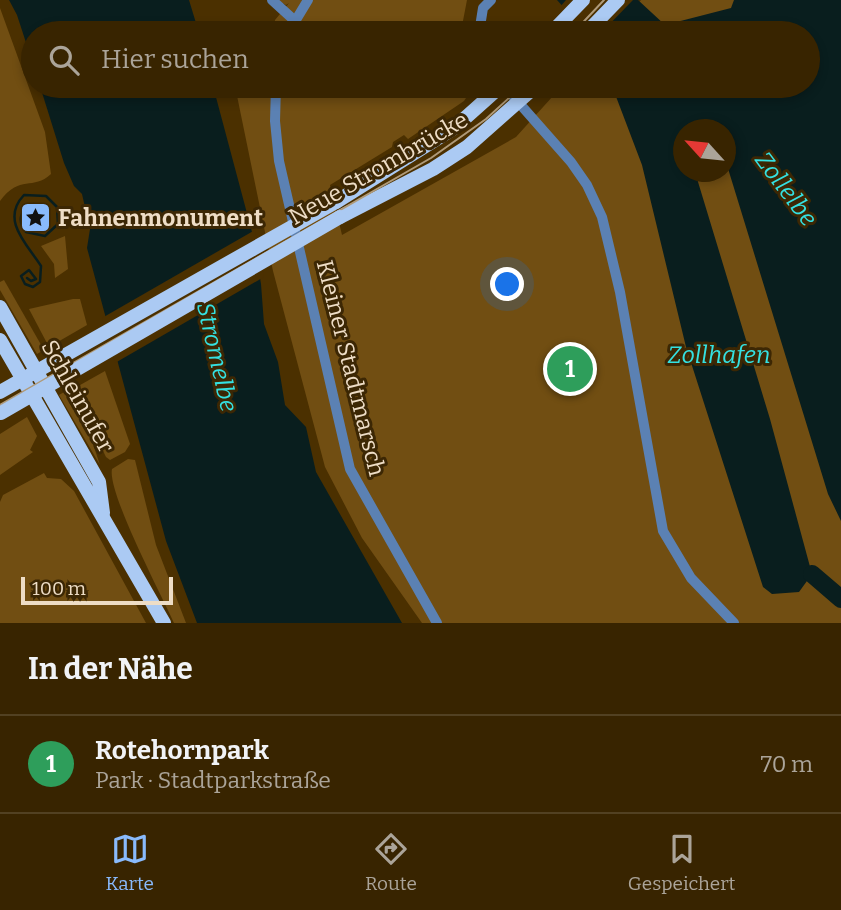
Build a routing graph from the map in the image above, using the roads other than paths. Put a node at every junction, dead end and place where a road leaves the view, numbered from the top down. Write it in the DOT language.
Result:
graph roads {
  1 [pos="272,0"];
  2 [pos="308,0"];
  3 [pos="473,0"];
  4 [pos="583,0"];
  5 [pos="618,0"];
  6 [pos="487,4"];
  7 [pos="294,20"];
  8 [pos="482,21"];
  9 [pos="563,21"];
  10 [pos="598,21"];
  11 [pos="276,98"];
  12 [pos="488,98"];
  13 [pos="514,98"];
  14 [pos="524,98"];
  15 [pos="519,103"];
  16 [pos="0,307"];
  17 [pos="0,340"];
  18 [pos="0,392"];
  19 [pos="1,413"];
  20 [pos="103,513"];
  21 [pos="164,623"];
  22 [pos="437,623"];
  23 [pos="734,623"];
  1 -- 7 [label="street"];
  2 -- 7 [label="street"];
  3 -- 6 [label="street"];
  4 -- 9 [label="main road"];
  5 -- 10 [label="main road"];
  6 -- 8 [label="street"];
  11 -- 22 [label="street, Kleiner Stadtmarsch"];
  12 -- 18 [label="main road, Neue Strombrücke, bridge"];
  13 -- 15 [label="street"];
  14 -- 15 [label="main road, Neue Strombrücke"];
  15 -- 19 [label="main road, Neue Strombrücke, bridge"];
  15 -- 23 [label="street"];
  16 -- 20 [label="main road, Schleinufer"];
  17 -- 20 [label="main road, Schleinufer"];
  20 -- 21 [label="main road, Schleinufer"];
}
